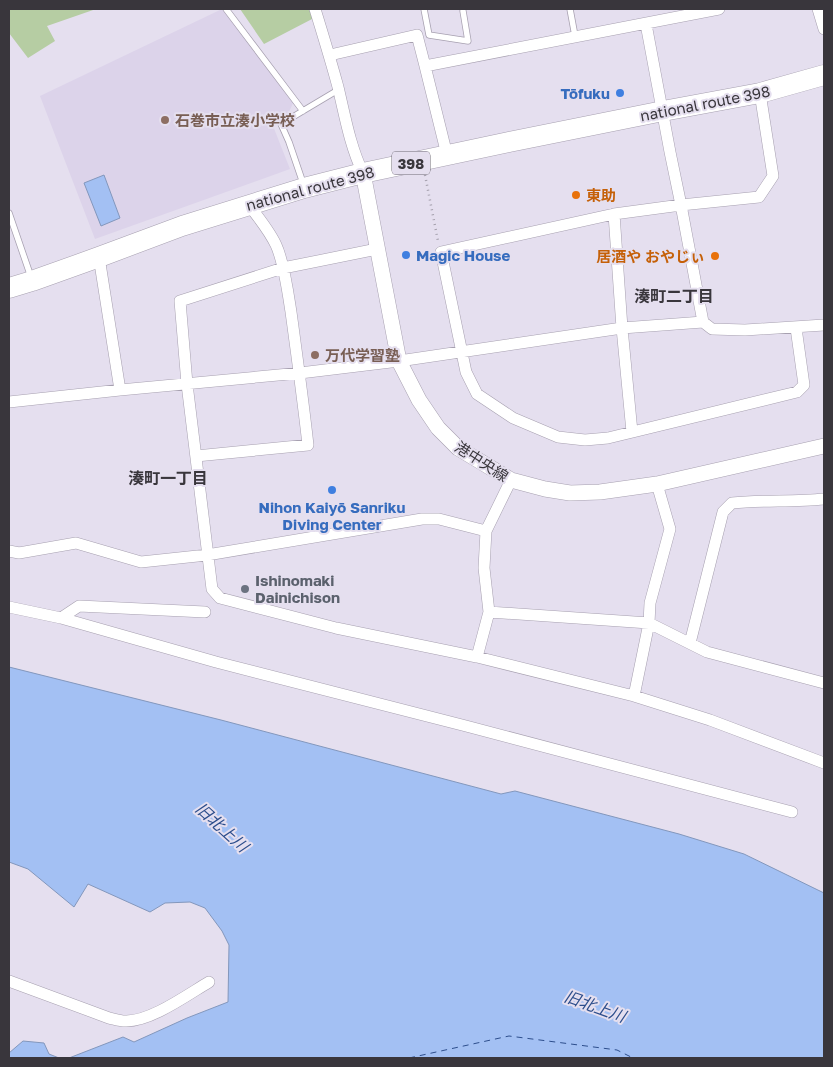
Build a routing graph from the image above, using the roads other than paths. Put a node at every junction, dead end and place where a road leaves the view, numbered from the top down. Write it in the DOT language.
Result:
graph roads {
  1 [pos="226,9"];
  2 [pos="315,9"];
  3 [pos="424,9"];
  4 [pos="570,9"];
  5 [pos="719,9"];
  6 [pos="818,9"];
  7 [pos="463,11"];
  8 [pos="646,24"];
  9 [pos="824,27"];
  10 [pos="575,36"];
  11 [pos="330,55"];
  12 [pos="425,66"];
  13 [pos="824,76"];
  14 [pos="338,90"];
  15 [pos="760,93"];
  16 [pos="303,111"];
  17 [pos="663,111"];
  18 [pos="447,155"];
  19 [pos="362,173"];
  20 [pos="304,188"];
  21 [pos="248,204"];
  22 [pos="681,205"];
  23 [pos="9,213"];
  24 [pos="614,214"];
  25 [pos="377,249"];
  26 [pos="99,257"];
  27 [pos="282,268"];
  28 [pos="32,281"];
  29 [pos="9,288"];
  30 [pos="703,322"];
  31 [pos="824,325"];
  32 [pos="622,328"];
  33 [pos="796,328"];
  34 [pos="461,352"];
  35 [pos="399,361"];
  36 [pos="300,373"];
  37 [pos="187,384"];
  38 [pos="120,390"];
  39 [pos="9,402"];
  40 [pos="632,432"];
  41 [pos="824,446"];
  42 [pos="196,456"];
  43 [pos="511,480"];
  44 [pos="656,484"];
  45 [pos="824,499"];
  46 [pos="486,531"];
  47 [pos="9,551"];
  48 [pos="207,555"];
  49 [pos="9,607"];
  50 [pos="206,612"];
  51 [pos="488,612"];
  52 [pos="61,618"];
  53 [pos="649,623"];
  54 [pos="690,643"];
  55 [pos="477,657"];
  56 [pos="824,684"];
  57 [pos="634,696"];
  58 [pos="824,763"];
  59 [pos="792,812"];
  60 [pos="9,981"];
  61 [pos="209,982"];
  1 -- 16 [label="lane"];
  2 -- 11 [label="street"];
  3 -- 7 [label="lane"];
  4 -- 10 [label="lane"];
  5 -- 8 [label="street"];
  6 -- 9 [label="street"];
  8 -- 10 [label="street"];
  8 -- 17 [label="street"];
  10 -- 12 [label="street"];
  11 -- 12 [label="street"];
  11 -- 14 [label="street"];
  12 -- 18 [label="street"];
  13 -- 15 [label="highway, national route 398 / 398"];
  14 -- 16 [label="lane"];
  14 -- 19 [label="street"];
  15 -- 17 [label="highway, national route 398 / 398"];
  15 -- 22 [label="street"];
  16 -- 20 [label="lane"];
  17 -- 18 [label="highway, national route 398 / 398"];
  17 -- 22 [label="street"];
  18 -- 19 [label="highway, national route 398 / 398"];
  19 -- 20 [label="highway, national route 398 / 398"];
  19 -- 25 [label="street, 港中央線"];
  20 -- 21 [label="highway, national route 398 / 398"];
  21 -- 26 [label="highway, national route 398 / 398"];
  21 -- 27 [label="street"];
  22 -- 24 [label="street"];
  22 -- 30 [label="street"];
  23 -- 28 [label="lane"];
  24 -- 32 [label="street"];
  24 -- 34 [label="street"];
  25 -- 27 [label="street"];
  25 -- 35 [label="street, 港中央線"];
  26 -- 28 [label="highway, national route 398 / 398"];
  26 -- 38 [label="street"];
  27 -- 36 [label="street"];
  27 -- 37 [label="street"];
  28 -- 29 [label="highway, national route 398 / 398"];
  30 -- 32 [label="street"];
  30 -- 33 [label="street"];
  31 -- 33 [label="street"];
  32 -- 34 [label="street"];
  32 -- 40 [label="street"];
  33 -- 40 [label="street"];
  34 -- 35 [label="street"];
  34 -- 40 [label="street"];
  35 -- 36 [label="street"];
  35 -- 43 [label="street, 港中央線"];
  36 -- 37 [label="street"];
  36 -- 42 [label="street"];
  37 -- 38 [label="street"];
  37 -- 42 [label="street"];
  38 -- 39 [label="street"];
  41 -- 44 [label="street, 港中央線"];
  42 -- 48 [label="street"];
  43 -- 44 [label="street, 港中央線"];
  43 -- 46 [label="street"];
  44 -- 53 [label="street"];
  45 -- 54 [label="street"];
  46 -- 48 [label="street"];
  46 -- 51 [label="street"];
  47 -- 48 [label="street"];
  48 -- 55 [label="street"];
  49 -- 52 [label="street"];
  50 -- 52 [label="street"];
  51 -- 53 [label="street"];
  51 -- 55 [label="street"];
  52 -- 59 [label="street"];
  53 -- 54 [label="street"];
  53 -- 57 [label="street"];
  54 -- 56 [label="street"];
  55 -- 57 [label="street"];
  57 -- 58 [label="street"];
  60 -- 61 [label="street"];
}
